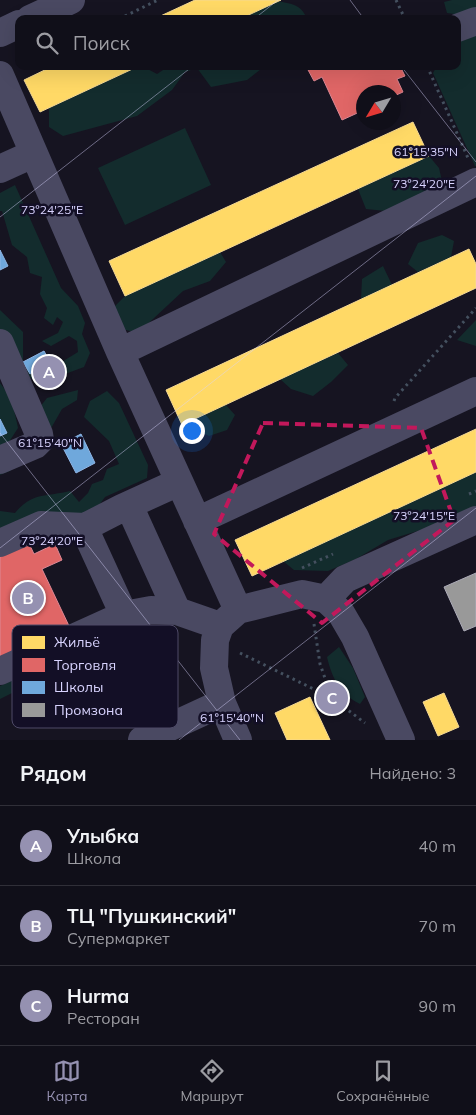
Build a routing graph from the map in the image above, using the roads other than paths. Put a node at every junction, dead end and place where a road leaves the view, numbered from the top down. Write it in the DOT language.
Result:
graph roads {
  1 [pos="71,0"];
  2 [pos="39,15"];
  3 [pos="476,21"];
  4 [pos="15,26"];
  5 [pos="461,27"];
  6 [pos="0,33"];
  7 [pos="0,75"];
  8 [pos="33,154"];
  9 [pos="0,169"];
  10 [pos="472,171"];
  11 [pos="0,343"];
  12 [pos="120,352"];
  13 [pos="476,391"];
  14 [pos="0,460"];
  15 [pos="179,482"];
  16 [pos="122,508"];
  17 [pos="476,520"];
  18 [pos="197,521"];
  19 [pos="85,528"];
  20 [pos="0,543"];
  21 [pos="326,599"];
  22 [pos="177,611"];
  23 [pos="124,615"];
  24 [pos="102,625"];
  25 [pos="224,626"];
  26 [pos="12,666"];
  27 [pos="0,671"];
  28 [pos="222,703"];
  29 [pos="178,724"];
  30 [pos="169,728"];
  31 [pos="145,739"];
  32 [pos="238,740"];
  33 [pos="401,740"];
  1 -- 2 [label="lane"];
  3 -- 5 [label="lane"];
  4 -- 6 [label="lane"];
  7 -- 8 [label="lane"];
  8 -- 9 [label="lane"];
  8 -- 12 [label="lane"];
  10 -- 12 [label="lane"];
  11 -- 14 [label="lane"];
  12 -- 15 [label="lane"];
  13 -- 18 [label="lane"];
  15 -- 16 [label="lane"];
  15 -- 18 [label="lane"];
  16 -- 19 [label="lane"];
  16 -- 22 [label="lane"];
  17 -- 21 [label="lane"];
  18 -- 25 [label="lane"];
  19 -- 20 [label="lane"];
  19 -- 23 [label="lane"];
  21 -- 25 [label="lane"];
  21 -- 33 [label="lane"];
  22 -- 23 [label="lane"];
  22 -- 25 [label="lane"];
  23 -- 24 [label="lane"];
  25 -- 28 [label="lane"];
  26 -- 27 [label="lane"];
  28 -- 29 [label="lane"];
  28 -- 32 [label="lane"];
  30 -- 31 [label="lane"];
}
